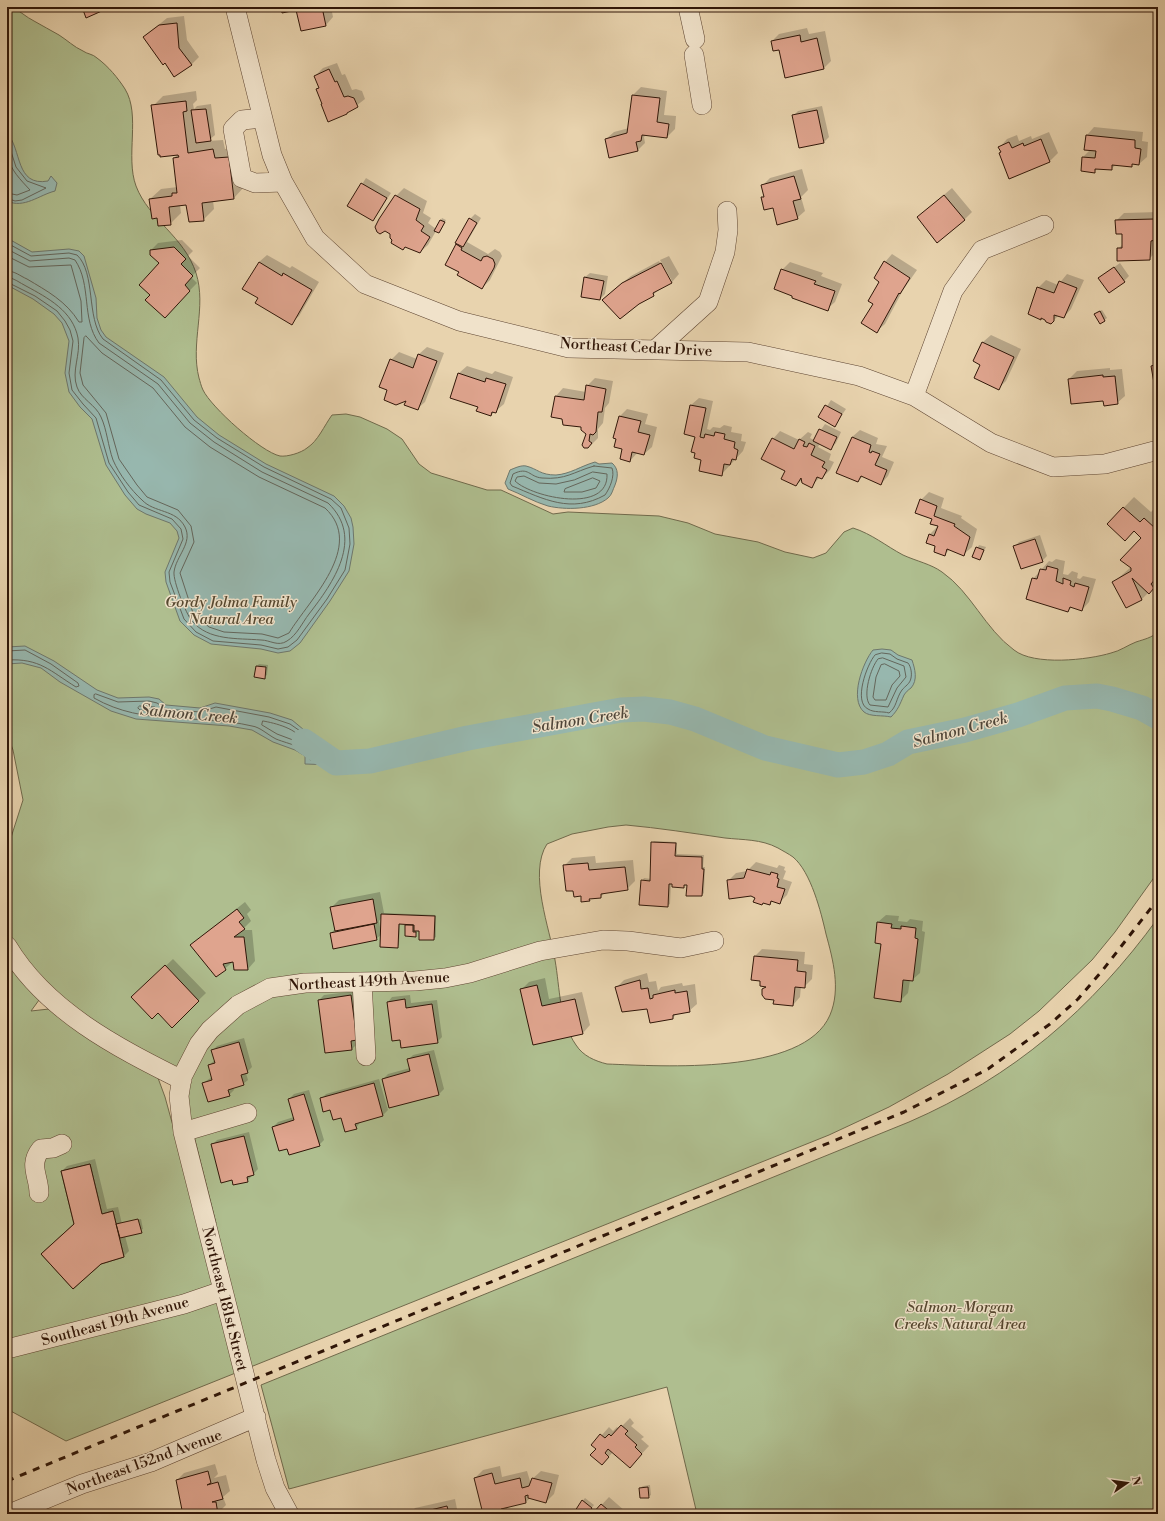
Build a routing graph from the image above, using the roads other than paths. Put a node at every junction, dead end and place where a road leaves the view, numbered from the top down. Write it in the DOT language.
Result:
graph roads {
  1 [pos="235,7"];
  2 [pos="688,7"];
  3 [pos="702,105"];
  4 [pos="262,118"];
  5 [pos="284,182"];
  6 [pos="727,211"];
  7 [pos="1044,225"];
  8 [pos="655,350"];
  9 [pos="914,396"];
  10 [pos="1158,450"];
  11 [pos="714,941"];
  12 [pos="7,946"];
  13 [pos="362,982"];
  14 [pos="366,1056"];
  15 [pos="182,1080"];
  16 [pos="248,1113"];
  17 [pos="183,1132"];
  18 [pos="62,1144"];
  19 [pos="39,1193"];
  20 [pos="222,1291"];
  21 [pos="7,1349"];
  22 [pos="256,1417"];
  23 [pos="9,1514"];
  24 [pos="290,1514"];
  1 -- 4 [label="street, Northeast Cedar Drive"];
  2 -- 3 [label="street"];
  4 -- 5 [label="street, Northeast Cedar Drive"];
  4 -- 5 [label="street"];
  5 -- 8 [label="street, Northeast Cedar Drive"];
  6 -- 8 [label="street"];
  7 -- 9 [label="street"];
  8 -- 9 [label="street, Northeast Cedar Drive"];
  9 -- 10 [label="street, Northeast Cedar Drive"];
  11 -- 13 [label="street, Northeast 149th Avenue"];
  12 -- 15 [label="street"];
  13 -- 14 [label="street"];
  13 -- 15 [label="street, Northeast 149th Avenue"];
  15 -- 17 [label="street, Northeast 181st Street"];
  16 -- 17 [label="street"];
  17 -- 20 [label="street, Northeast 181st Street"];
  18 -- 19 [label="street"];
  20 -- 21 [label="street, Southeast 19th Avenue"];
  20 -- 22 [label="street, Northeast 181st Street"];
  22 -- 23 [label="street, Northeast 152nd Avenue"];
  22 -- 24 [label="street, Northeast 181st Street"];
}
